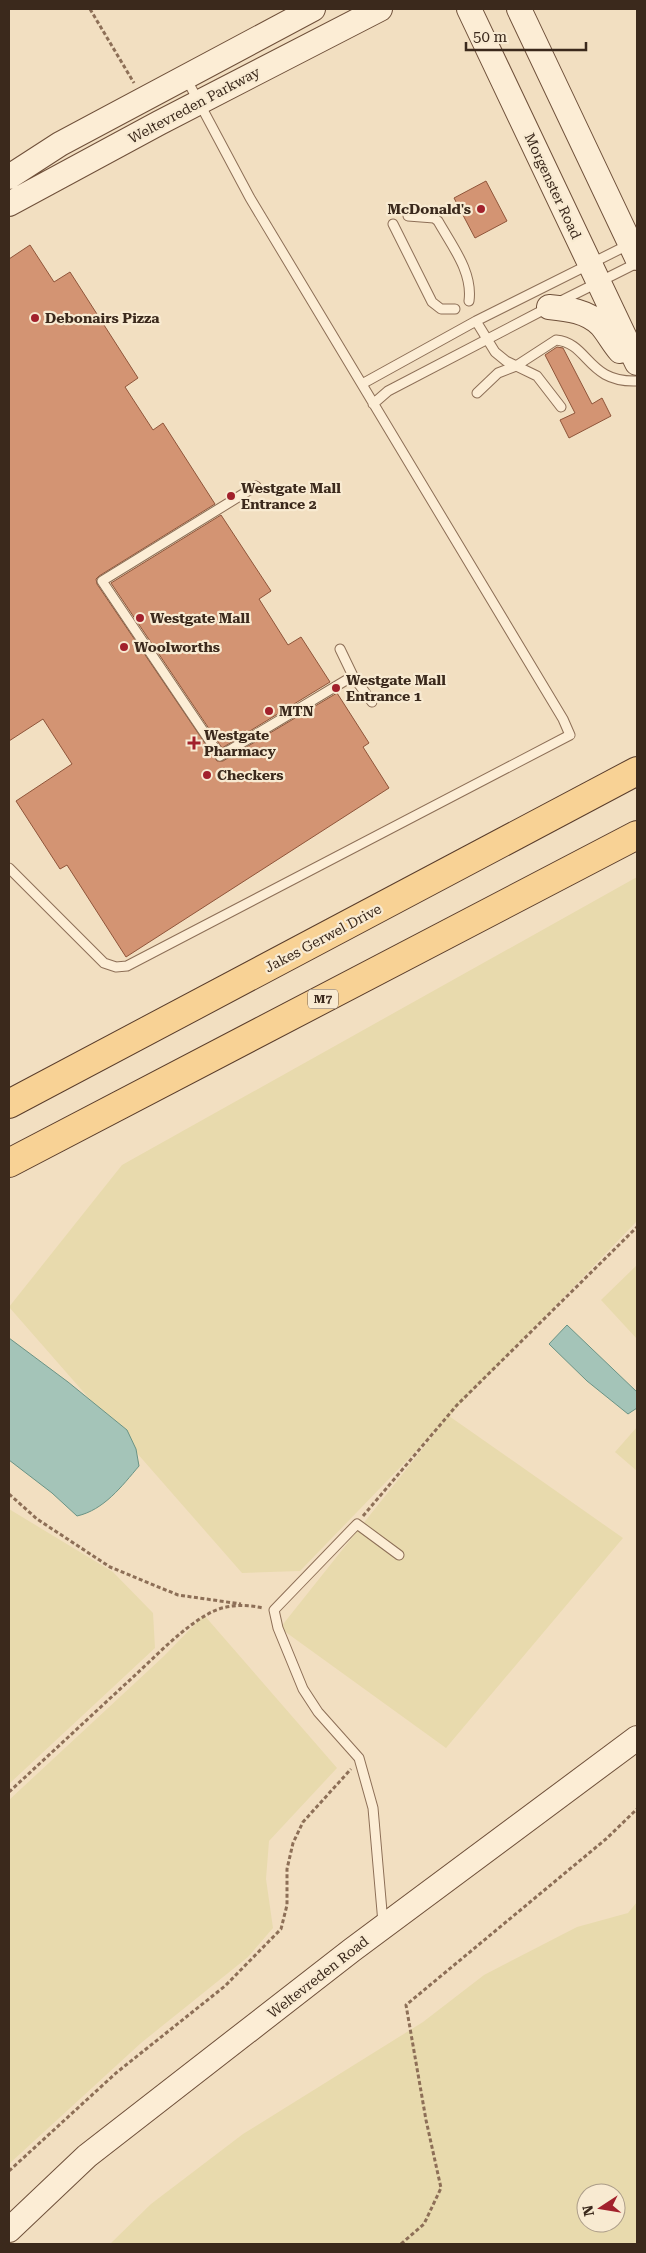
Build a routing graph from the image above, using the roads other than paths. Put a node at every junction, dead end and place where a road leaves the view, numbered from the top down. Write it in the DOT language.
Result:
graph roads {
  1 [pos="313,9"];
  2 [pos="380,9"];
  3 [pos="468,9"];
  4 [pos="519,9"];
  5 [pos="185,77"];
  6 [pos="198,103"];
  7 [pos="9,176"];
  8 [pos="9,204"];
  9 [pos="408,216"];
  10 [pos="393,224"];
  11 [pos="635,255"];
  12 [pos="594,273"];
  13 [pos="469,301"];
  14 [pos="549,307"];
  15 [pos="455,309"];
  16 [pos="476,321"];
  17 [pos="487,340"];
  18 [pos="637,363"];
  19 [pos="516,366"];
  20 [pos="637,368"];
  21 [pos="637,381"];
  22 [pos="362,384"];
  23 [pos="477,393"];
  24 [pos="373,404"];
  25 [pos="561,407"];
  26 [pos="256,486"];
  27 [pos="340,649"];
  28 [pos="353,676"];
  29 [pos="372,702"];
  30 [pos="637,771"];
  31 [pos="637,835"];
  32 [pos="9,868"];
  33 [pos="9,1104"];
  34 [pos="9,1163"];
  35 [pos="399,1555"];
  36 [pos="637,1738"];
  37 [pos="383,1927"];
  38 [pos="9,2230"];
  1 -- 5 [label="street, Weltevreden Parkway"];
  2 -- 6 [label="street, Weltevreden Parkway"];
  3 -- 12 [label="street, Morgenster Road"];
  4 -- 11 [label="street"];
  5 -- 6 [label="lane"];
  5 -- 7 [label="street, Weltevreden Parkway"];
  6 -- 8 [label="street, Weltevreden Parkway"];
  6 -- 22 [label="lane"];
  9 -- 13 [label="lane"];
  10 -- 15 [label="lane"];
  11 -- 12 [label="lane"];
  11 -- 12 [label="lane"];
  12 -- 14 [label="lane"];
  12 -- 16 [label="lane"];
  12 -- 18 [label="street, Morgenster Road"];
  14 -- 17 [label="lane"];
  14 -- 20 [label="street"];
  16 -- 17 [label="lane"];
  16 -- 22 [label="lane"];
  17 -- 19 [label="lane"];
  17 -- 24 [label="lane"];
  19 -- 21 [label="lane"];
  19 -- 23 [label="lane"];
  19 -- 25 [label="lane"];
  22 -- 24 [label="lane"];
  24 -- 32 [label="lane"];
  26 -- 28 [label="lane"];
  27 -- 28 [label="lane"];
  28 -- 29 [label="lane"];
  30 -- 33 [label="main road, Jakes Gerwel Drive"];
  31 -- 34 [label="main road, M7"];
  35 -- 37 [label="lane"];
  36 -- 37 [label="street, Weltevreden Road"];
  37 -- 38 [label="street, Weltevreden Road"];
}
